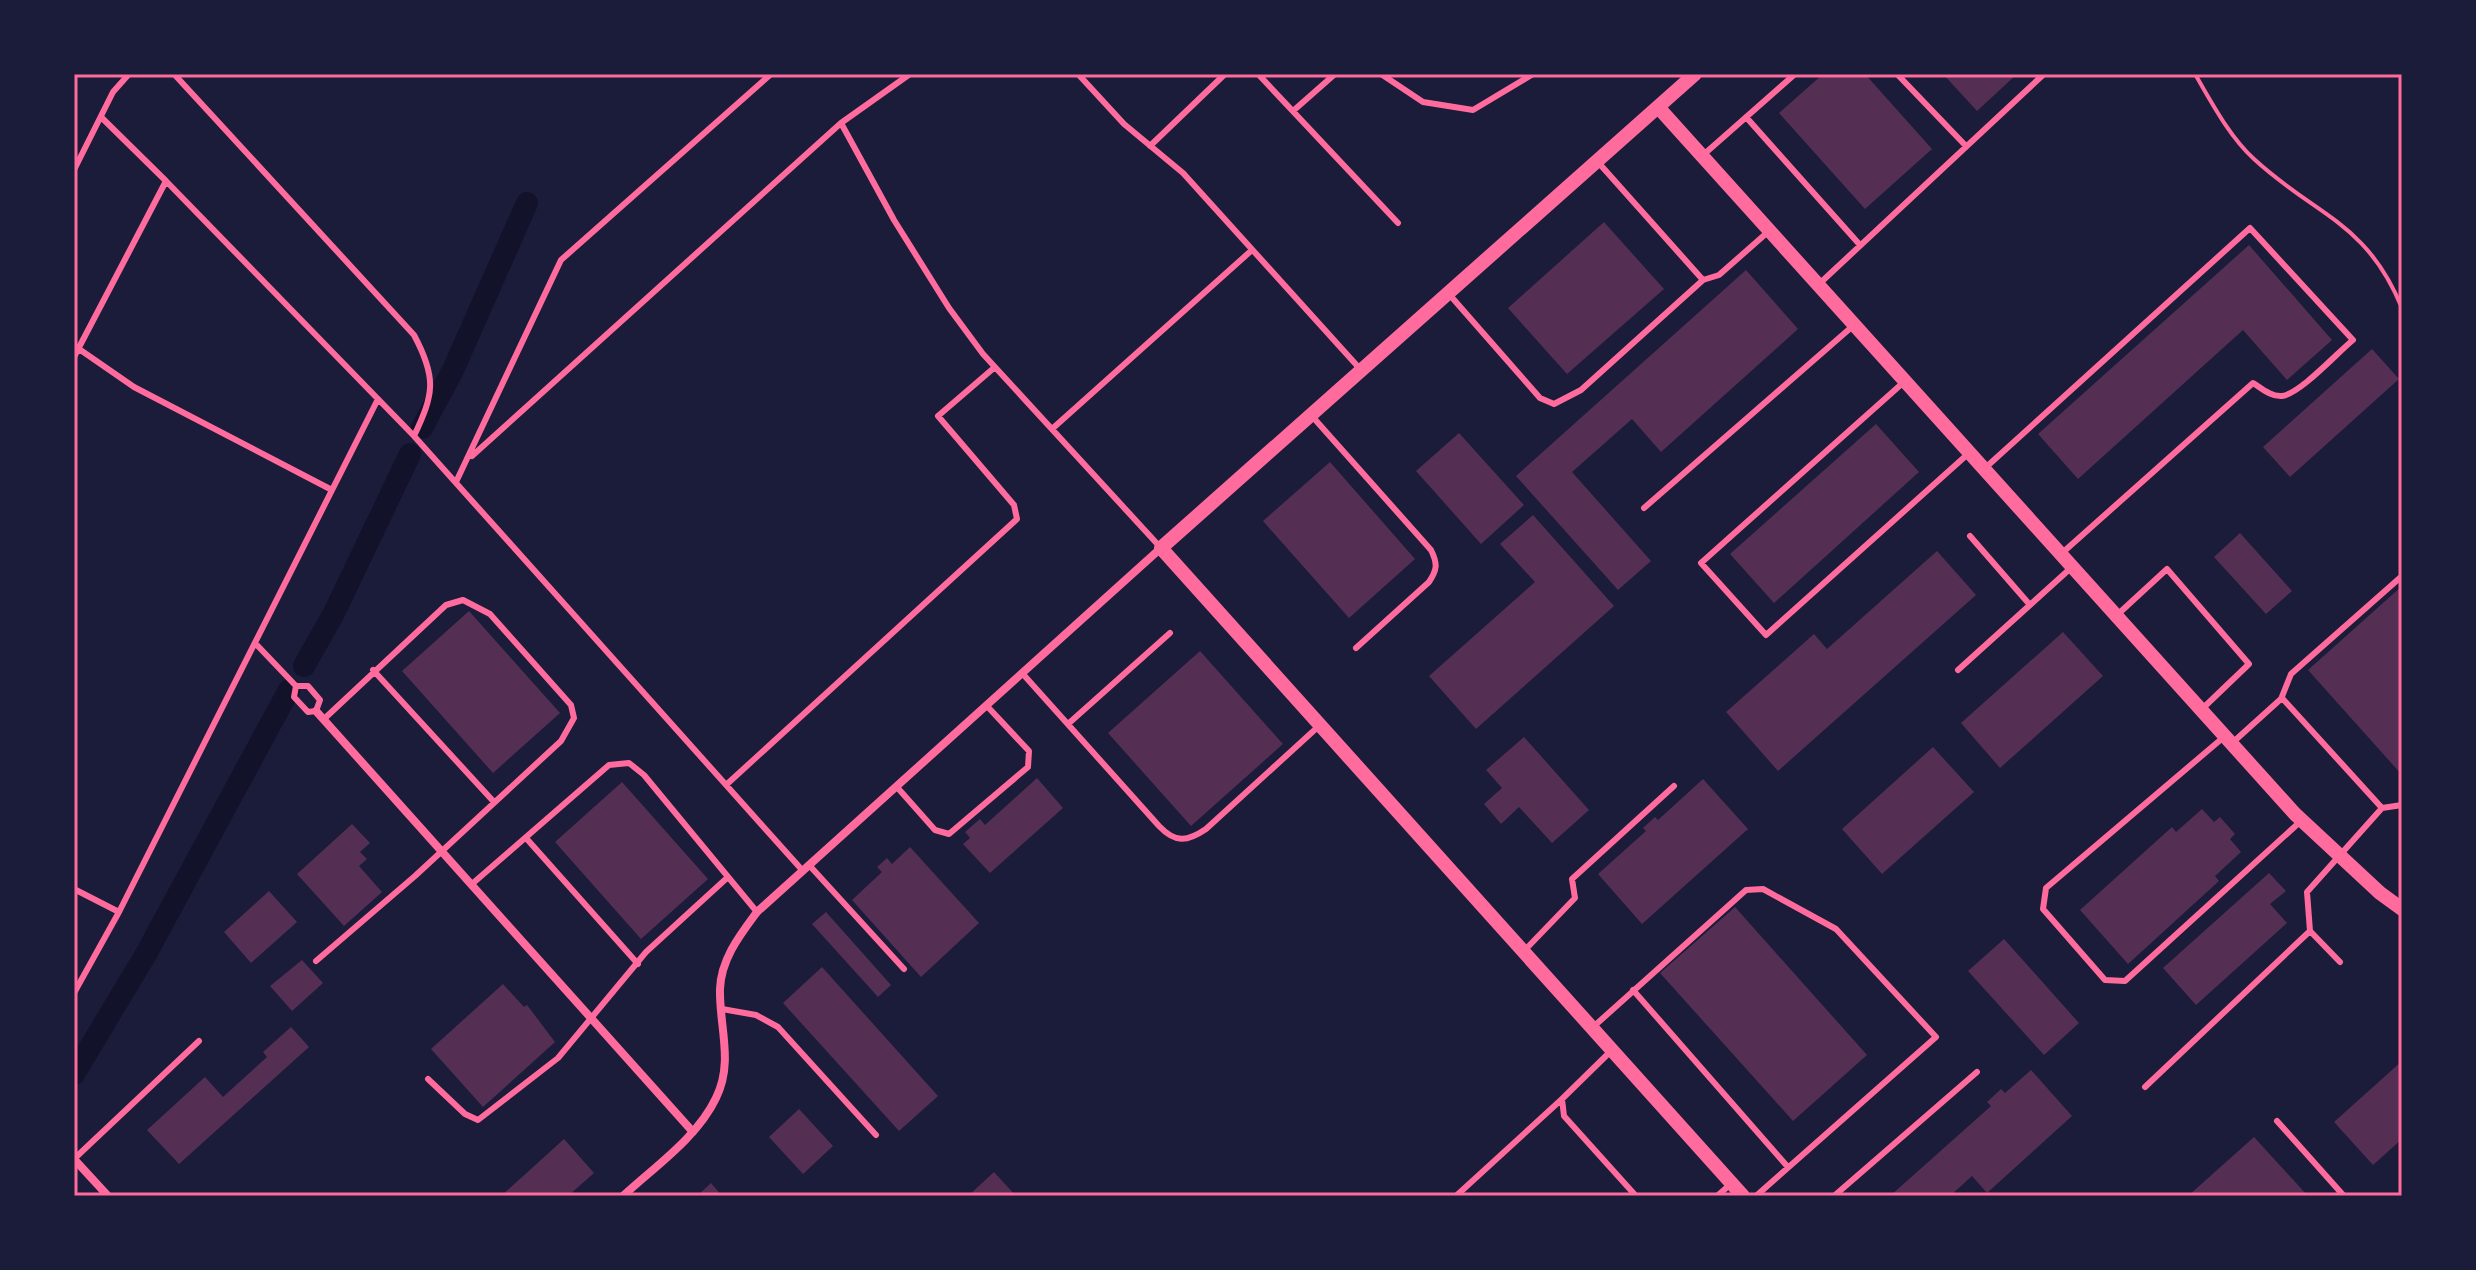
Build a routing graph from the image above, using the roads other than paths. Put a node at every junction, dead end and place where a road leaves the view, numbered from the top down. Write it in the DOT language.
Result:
graph roads {
  1 [pos="129,74"];
  2 [pos="174,74"];
  3 [pos="771,74"];
  4 [pos="910,74"];
  5 [pos="1078,74"];
  6 [pos="1225,74"];
  7 [pos="1258,74"];
  8 [pos="1335,74"];
  9 [pos="1381,74"];
  10 [pos="1533,74"];
  11 [pos="1695,74"];
  12 [pos="1795,74"];
  13 [pos="1897,74"];
  14 [pos="2044,74"];
  15 [pos="1658,107"];
  16 [pos="1293,111"];
  17 [pos="101,117"];
  18 [pos="1746,117"];
  19 [pos="841,123"];
  20 [pos="1965,145"];
  21 [pos="1150,146"];
  22 [pos="1702,156"];
  23 [pos="1597,161"];
  24 [pos="74,170"];
  25 [pos="166,181"];
  26 [pos="1398,223"];
  27 [pos="1769,231"];
  28 [pos="1860,245"];
  29 [pos="1252,250"];
  30 [pos="1703,280"];
  31 [pos="1818,285"];
  32 [pos="1448,293"];
  33 [pos="1854,325"];
  34 [pos="79,349"];
  35 [pos="74,357"];
  36 [pos="995,367"];
  37 [pos="1361,370"];
  38 [pos="1905,381"];
  39 [pos="378,399"];
  40 [pos="1311,415"];
  41 [pos="1052,429"];
  42 [pos="414,436"];
  43 [pos="1969,453"];
  44 [pos="470,458"];
  45 [pos="1984,469"];
  46 [pos="456,482"];
  47 [pos="332,490"];
  48 [pos="1644,508"];
  49 [pos="1970,536"];
  50 [pos="1161,548"];
  51 [pos="2061,554"];
  52 [pos="2072,567"];
  53 [pos="2402,576"];
  54 [pos="2030,605"];
  55 [pos="2116,616"];
  56 [pos="1170,633"];
  57 [pos="255,643"];
  58 [pos="1356,648"];
  59 [pos="373,670"];
  60 [pos="1958,670"];
  61 [pos="1022,673"];
  62 [pos="296,686"];
  63 [pos="2281,699"];
  64 [pos="986,705"];
  65 [pos="2201,710"];
  66 [pos="316,711"];
  67 [pos="324,719"];
  68 [pos="1068,724"];
  69 [pos="1320,725"];
  70 [pos="2228,740"];
  71 [pos="726,785"];
  72 [pos="896,786"];
  73 [pos="1674,786"];
  74 [pos="494,802"];
  75 [pos="2402,805"];
  76 [pos="2382,808"];
  77 [pos="2302,821"];
  78 [pos="526,838"];
  79 [pos="441,850"];
  80 [pos="2342,855"];
  81 [pos="806,868"];
  82 [pos="728,877"];
  83 [pos="472,884"];
  84 [pos="74,889"];
  85 [pos="2402,909"];
  86 [pos="119,912"];
  87 [pos="757,912"];
  88 [pos="2310,931"];
  89 [pos="1523,952"];
  90 [pos="316,961"];
  91 [pos="2340,962"];
  92 [pos="638,964"];
  93 [pos="904,969"];
  94 [pos="1633,990"];
  95 [pos="74,993"];
  96 [pos="722,1009"];
  97 [pos="592,1019"];
  98 [pos="1592,1028"];
  99 [pos="199,1041"];
  100 [pos="1612,1050"];
  101 [pos="1977,1072"];
  102 [pos="428,1079"];
  103 [pos="2145,1087"];
  104 [pos="1562,1099"];
  105 [pos="2277,1121"];
  106 [pos="693,1132"];
  107 [pos="876,1135"];
  108 [pos="74,1159"];
  109 [pos="1787,1166"];
  110 [pos="1732,1183"];
  111 [pos="108,1196"];
  112 [pos="623,1196"];
  113 [pos="1456,1196"];
  114 [pos="1636,1196"];
  115 [pos="1717,1196"];
  116 [pos="1743,1196"];
  117 [pos="1756,1196"];
  118 [pos="1834,1196"];
  119 [pos="2344,1196"];
  1 -- 17 [label="lane"];
  2 -- 42 [label="lane"];
  3 -- 44 [label="lane"];
  4 -- 19 [label="lane"];
  5 -- 21 [label="lane"];
  6 -- 21 [label="lane"];
  7 -- 16 [label="lane"];
  8 -- 16 [label="lane"];
  9 -- 10 [label="lane"];
  11 -- 15 [label="street"];
  12 -- 18 [label="lane"];
  13 -- 20 [label="lane"];
  14 -- 20 [label="lane"];
  15 -- 22 [label="street"];
  15 -- 23 [label="street"];
  16 -- 26 [label="lane"];
  17 -- 24 [label="lane"];
  17 -- 25 [label="lane"];
  18 -- 22 [label="lane"];
  18 -- 28 [label="lane"];
  19 -- 36 [label="lane"];
  19 -- 44 [label="lane"];
  20 -- 28 [label="lane"];
  21 -- 29 [label="lane"];
  22 -- 27 [label="street"];
  23 -- 30 [label="lane"];
  23 -- 32 [label="street"];
  25 -- 34 [label="lane"];
  25 -- 39 [label="lane"];
  27 -- 30 [label="lane"];
  27 -- 31 [label="street"];
  28 -- 31 [label="lane"];
  29 -- 37 [label="lane"];
  29 -- 41 [label="lane"];
  30 -- 32 [label="lane"];
  31 -- 33 [label="street"];
  32 -- 37 [label="street"];
  33 -- 38 [label="street"];
  33 -- 48 [label="lane"];
  34 -- 35 [label="lane"];
  34 -- 47 [label="lane"];
  36 -- 41 [label="lane"];
  36 -- 71 [label="lane"];
  37 -- 40 [label="street"];
  38 -- 43 [label="street"];
  38 -- 43 [label="lane"];
  39 -- 42 [label="lane"];
  39 -- 47 [label="lane"];
  40 -- 50 [label="street"];
  40 -- 58 [label="lane"];
  41 -- 50 [label="lane"];
  42 -- 46 [label="lane"];
  43 -- 45 [label="street"];
  44 -- 46 [label="lane"];
  45 -- 51 [label="street"];
  45 -- 51 [label="lane"];
  46 -- 71 [label="lane"];
  47 -- 57 [label="lane"];
  49 -- 54 [label="lane"];
  50 -- 61 [label="street"];
  50 -- 69 [label="street"];
  51 -- 52 [label="street"];
  52 -- 54 [label="lane"];
  52 -- 55 [label="street"];
  53 -- 63 [label="lane"];
  54 -- 60 [label="lane"];
  55 -- 65 [label="street"];
  55 -- 65 [label="lane"];
  56 -- 68 [label="lane"];
  57 -- 62 [label="lane"];
  57 -- 86 [label="lane"];
  59 -- 67 [label="lane"];
  59 -- 74 [label="lane"];
  59 -- 74 [label="lane"];
  61 -- 64 [label="street"];
  61 -- 68 [label="lane"];
  62 -- 66 [label="lane"];
  62 -- 66 [label="lane"];
  63 -- 70 [label="lane"];
  63 -- 76 [label="lane"];
  64 -- 72 [label="street"];
  64 -- 72 [label="lane"];
  65 -- 70 [label="street"];
  66 -- 67 [label="street"];
  67 -- 79 [label="street"];
  68 -- 69 [label="lane"];
  69 -- 89 [label="street"];
  70 -- 77 [label="street"];
  70 -- 77 [label="lane"];
  71 -- 81 [label="lane"];
  72 -- 81 [label="street"];
  73 -- 89 [label="lane"];
  74 -- 79 [label="lane"];
  75 -- 76 [label="lane"];
  76 -- 80 [label="lane"];
  77 -- 80 [label="street"];
  78 -- 82 [label="lane"];
  78 -- 83 [label="lane"];
  78 -- 92 [label="lane"];
  79 -- 83 [label="street"];
  79 -- 90 [label="lane"];
  80 -- 85 [label="street"];
  80 -- 88 [label="lane"];
  81 -- 87 [label="street"];
  81 -- 93 [label="lane"];
  82 -- 87 [label="lane"];
  82 -- 92 [label="lane"];
  83 -- 97 [label="street"];
  84 -- 86 [label="lane"];
  86 -- 95 [label="lane"];
  87 -- 96 [label="street"];
  88 -- 91 [label="lane"];
  88 -- 103 [label="lane"];
  89 -- 98 [label="street"];
  92 -- 97 [label="lane"];
  94 -- 98 [label="lane"];
  94 -- 109 [label="lane"];
  94 -- 109 [label="lane"];
  96 -- 106 [label="street"];
  96 -- 107 [label="lane"];
  97 -- 102 [label="lane"];
  97 -- 106 [label="street"];
  98 -- 100 [label="street"];
  99 -- 108 [label="lane"];
  100 -- 104 [label="lane"];
  100 -- 110 [label="street"];
  101 -- 118 [label="lane"];
  104 -- 113 [label="lane"];
  104 -- 114 [label="lane"];
  105 -- 119 [label="lane"];
  106 -- 112 [label="street"];
  108 -- 111 [label="street"];
  109 -- 117 [label="lane"];
  110 -- 115 [label="lane"];
  110 -- 116 [label="street"];
}
